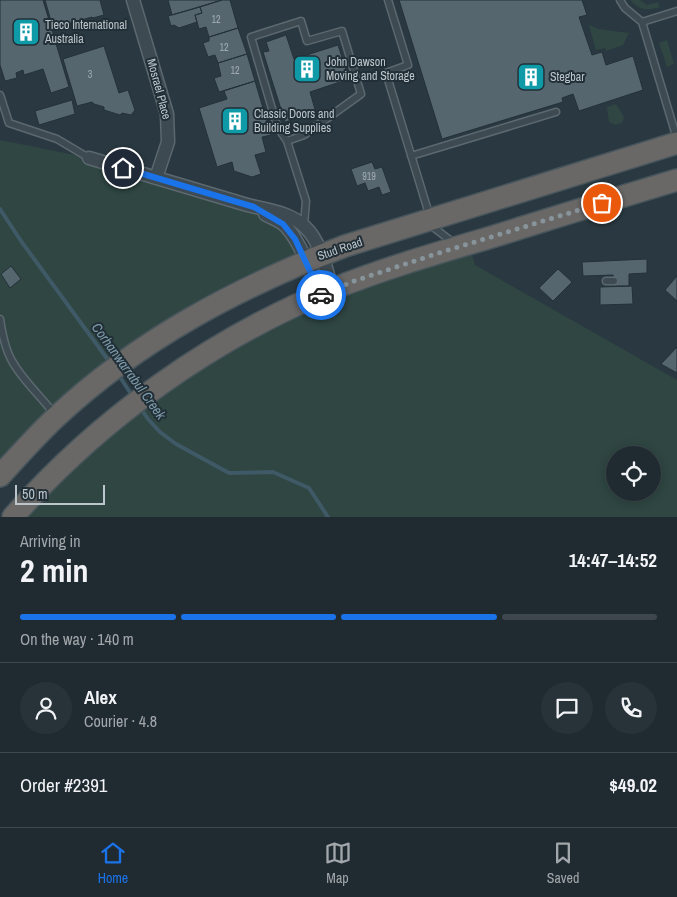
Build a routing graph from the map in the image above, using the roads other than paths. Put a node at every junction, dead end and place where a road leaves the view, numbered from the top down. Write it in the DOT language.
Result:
graph roads {
  1 [pos="133,0"];
  2 [pos="388,0"];
  3 [pos="620,0"];
  4 [pos="677,11"];
  5 [pos="642,22"];
  6 [pos="0,95"];
  7 [pos="556,112"];
  8 [pos="287,141"];
  9 [pos="677,141"];
  10 [pos="411,156"];
  11 [pos="90,158"];
  12 [pos="156,178"];
  13 [pos="677,180"];
  14 [pos="254,207"];
  15 [pos="430,219"];
  16 [pos="304,226"];
  17 [pos="459,247"];
  18 [pos="313,258"];
  19 [pos="614,281"];
  20 [pos="606,282"];
  21 [pos="326,292"];
  22 [pos="0,319"];
  23 [pos="56,418"];
  24 [pos="0,476"];
  25 [pos="13,517"];
  1 -- 12 [label="street, Mosrael Place"];
  2 -- 10 [label="lane"];
  3 -- 5 [label="lane"];
  4 -- 5 [label="lane"];
  5 -- 9 [label="lane"];
  6 -- 11 [label="lane"];
  7 -- 10 [label="lane"];
  8 -- 8 [label="lane"];
  8 -- 16 [label="lane"];
  9 -- 15 [label="highway, Stud Road"];
  10 -- 15 [label="lane"];
  11 -- 12 [label="street"];
  12 -- 14 [label="street"];
  13 -- 17 [label="highway"];
  14 -- 16 [label="street"];
  14 -- 18 [label="street"];
  15 -- 17 [label="lane"];
  15 -- 18 [label="highway, Stud Road"];
  16 -- 18 [label="street"];
  17 -- 21 [label="highway"];
  18 -- 21 [label="street"];
  18 -- 23 [label="highway, Stud Road"];
  19 -- 20 [label="lane"];
  21 -- 25 [label="highway"];
  22 -- 23 [label="lane"];
  23 -- 24 [label="highway, Stud Road"];
}
